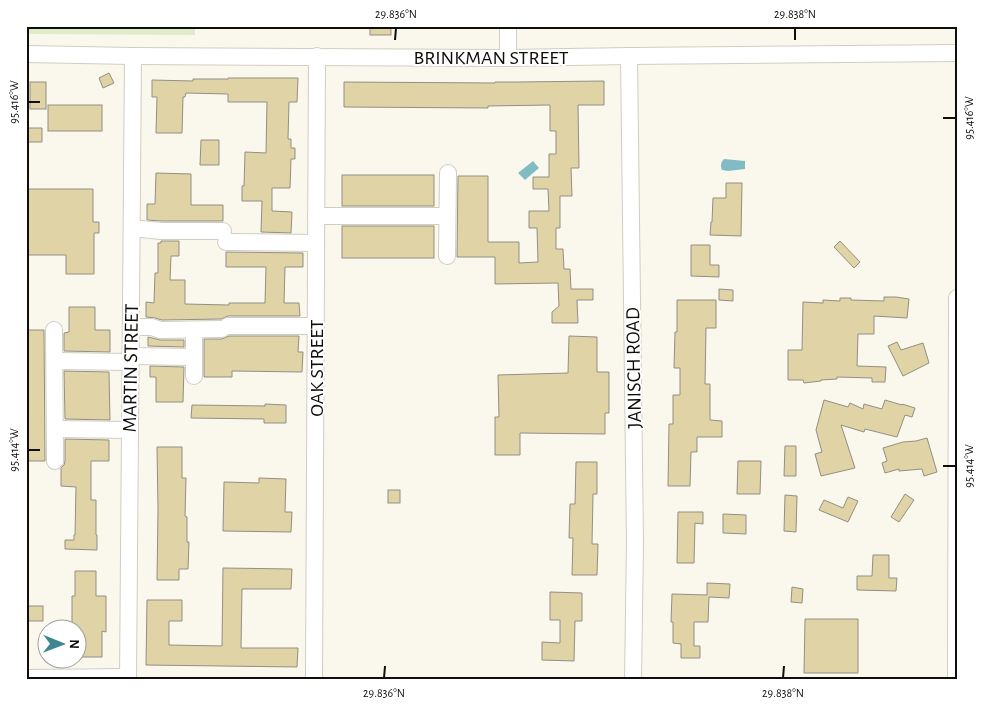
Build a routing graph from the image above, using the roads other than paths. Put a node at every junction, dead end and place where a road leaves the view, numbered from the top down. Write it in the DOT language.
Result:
graph roads {
  1 [pos="508,26"];
  2 [pos="957,53"];
  3 [pos="26,54"];
  4 [pos="133,56"];
  5 [pos="316,56"];
  6 [pos="629,56"];
  7 [pos="508,58"];
  8 [pos="448,173"];
  9 [pos="316,216"];
  10 [pos="448,216"];
  11 [pos="132,228"];
  12 [pos="316,243"];
  13 [pos="447,256"];
  14 [pos="957,298"];
  15 [pos="316,326"];
  16 [pos="131,327"];
  17 [pos="54,330"];
  18 [pos="194,336"];
  19 [pos="194,357"];
  20 [pos="130,359"];
  21 [pos="54,361"];
  22 [pos="194,376"];
  23 [pos="55,429"];
  24 [pos="130,430"];
  25 [pos="55,461"];
  26 [pos="26,678"];
  27 [pos="128,678"];
  28 [pos="314,680"];
  29 [pos="633,680"];
  30 [pos="956,680"];
  1 -- 7 [label="street"];
  2 -- 6 [label="street, BRINKMAN STREET"];
  3 -- 4 [label="street, BRINKMAN STREET"];
  4 -- 5 [label="street, BRINKMAN STREET"];
  4 -- 11 [label="street, MARTIN STREET"];
  5 -- 7 [label="street, BRINKMAN STREET"];
  5 -- 9 [label="street, OAK STREET"];
  6 -- 7 [label="street, BRINKMAN STREET"];
  6 -- 29 [label="street, JANISCH ROAD"];
  8 -- 10 [label="street"];
  9 -- 10 [label="street"];
  9 -- 12 [label="street, OAK STREET"];
  10 -- 13 [label="street"];
  11 -- 12 [label="street"];
  11 -- 16 [label="street, MARTIN STREET"];
  12 -- 15 [label="street, OAK STREET"];
  14 -- 30 [label="street"];
  15 -- 16 [label="street"];
  15 -- 28 [label="street, OAK STREET"];
  16 -- 20 [label="street, MARTIN STREET"];
  17 -- 21 [label="street"];
  18 -- 19 [label="street"];
  19 -- 20 [label="street"];
  19 -- 22 [label="street"];
  20 -- 21 [label="street"];
  20 -- 24 [label="street, MARTIN STREET"];
  21 -- 23 [label="street"];
  23 -- 24 [label="street"];
  23 -- 25 [label="street"];
  24 -- 27 [label="street, MARTIN STREET"];
  26 -- 27 [label="street"];
}
